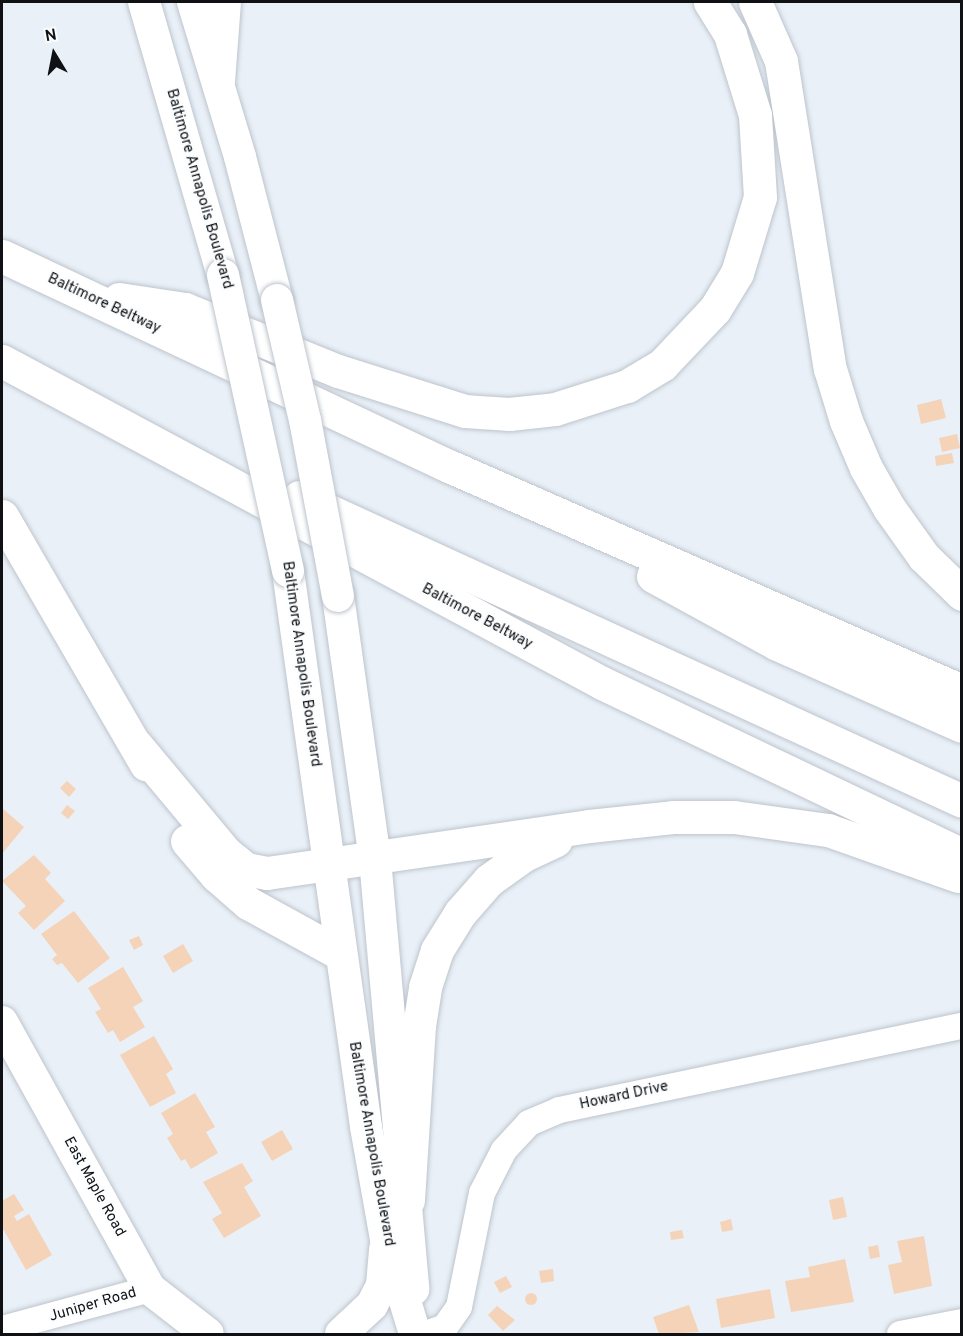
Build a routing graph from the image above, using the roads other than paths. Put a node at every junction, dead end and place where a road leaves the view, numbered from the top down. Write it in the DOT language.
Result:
graph roads {
  1 [pos="144,2"];
  2 [pos="193,2"];
  3 [pos="224,2"];
  4 [pos="710,2"];
  5 [pos="755,2"];
  6 [pos="218,81"];
  7 [pos="2,256"];
  8 [pos="81,293"];
  9 [pos="6,363"];
  10 [pos="452,467"];
  11 [pos="2,516"];
  12 [pos="962,594"];
  13 [pos="962,691"];
  14 [pos="962,726"];
  15 [pos="136,745"];
  16 [pos="962,801"];
  17 [pos="589,826"];
  18 [pos="962,855"];
  19 [pos="375,859"];
  20 [pos="330,866"];
  21 [pos="962,877"];
  22 [pos="339,953"];
  23 [pos="2,1022"];
  24 [pos="962,1026"];
  25 [pos="408,1200"];
  26 [pos="386,1239"];
  27 [pos="150,1288"];
  28 [pos="962,1322"];
  29 [pos="2,1329"];
  30 [pos="208,1335"];
  31 [pos="341,1335"];
  32 [pos="416,1335"];
  33 [pos="426,1335"];
  34 [pos="900,1335"];
  1 -- 20 [label="main road, Baltimore Annapolis Boulevard, bridge"];
  2 -- 6 [label="main road, Baltimore Annapolis Boulevard"];
  3 -- 6 [label="highway"];
  4 -- 8 [label="highway"];
  5 -- 12 [label="highway"];
  6 -- 19 [label="main road, Baltimore Annapolis Boulevard, bridge"];
  7 -- 8 [label="highway, Baltimore Beltway"];
  8 -- 10 [label="highway, Baltimore Beltway"];
  9 -- 16 [label="highway"];
  9 -- 18 [label="highway, Baltimore Beltway"];
  10 -- 13 [label="highway, Baltimore Beltway"];
  10 -- 14 [label="highway"];
  11 -- 15 [label="highway"];
  15 -- 20 [label="highway"];
  15 -- 22 [label="highway"];
  17 -- 19 [label="highway"];
  17 -- 21 [label="highway"];
  17 -- 25 [label="highway"];
  19 -- 20 [label="highway"];
  19 -- 25 [label="main road, Baltimore Annapolis Boulevard"];
  20 -- 22 [label="main road, Baltimore Annapolis Boulevard"];
  22 -- 26 [label="main road, Baltimore Annapolis Boulevard"];
  23 -- 27 [label="main road, East Maple Road"];
  24 -- 33 [label="street, Howard Drive"];
  25 -- 32 [label="main road, Baltimore Annapolis Boulevard"];
  26 -- 31 [label="main road"];
  26 -- 32 [label="main road, Baltimore Annapolis Boulevard"];
  27 -- 29 [label="street, Juniper Road"];
  27 -- 30 [label="main road, East Maple Road"];
  28 -- 34 [label="street"];
}
